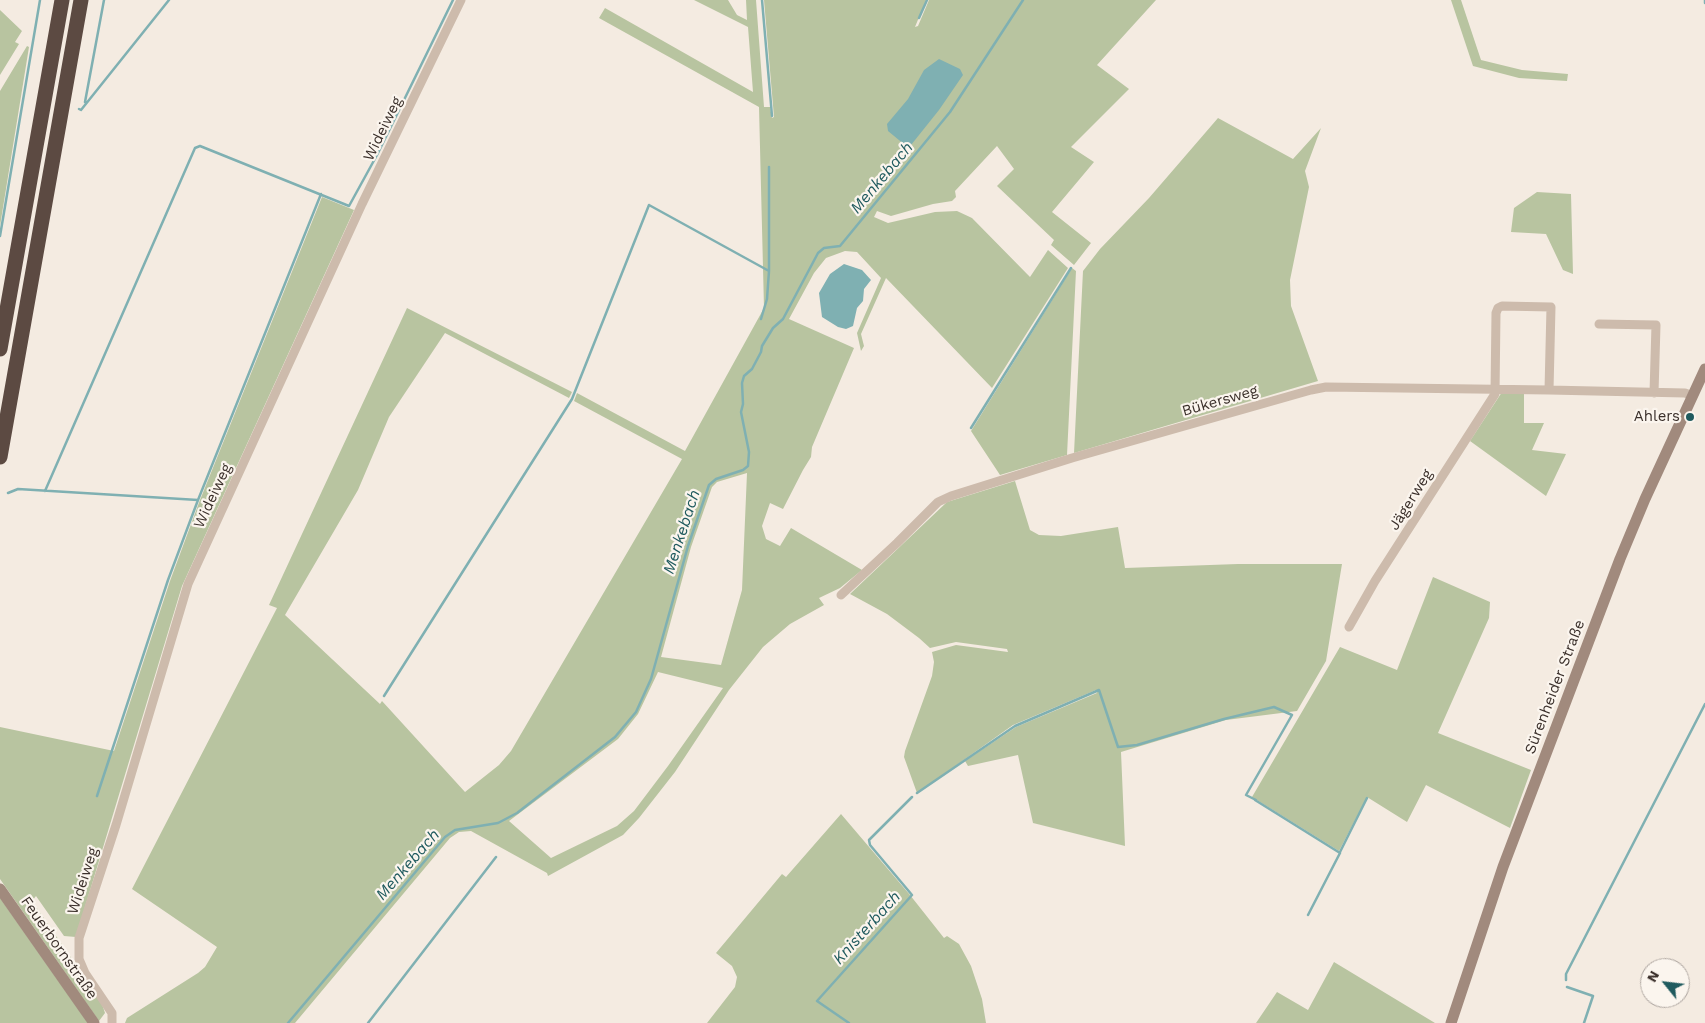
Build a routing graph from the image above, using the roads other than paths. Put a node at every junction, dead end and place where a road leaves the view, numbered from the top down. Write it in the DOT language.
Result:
graph roads {
  1 [pos="62,0"];
  2 [pos="81,0"];
  3 [pos="461,0"];
  4 [pos="1599,324"];
  5 [pos="0,349"];
  6 [pos="1705,369"];
  7 [pos="1495,389"];
  8 [pos="1550,390"];
  9 [pos="1654,393"];
  10 [pos="1693,396"];
  11 [pos="0,457"];
  12 [pos="841,595"];
  13 [pos="1349,627"];
  14 [pos="0,889"];
  15 [pos="94,1023"];
  16 [pos="112,1023"];
  17 [pos="1451,1023"];
  1 -- 5 [label="highway"];
  2 -- 11 [label="highway"];
  3 -- 16 [label="street, Wideiweg"];
  4 -- 9 [label="street"];
  6 -- 10 [label="main road, Sürenheider Straße"];
  7 -- 8 [label="street, Bükersweg"];
  7 -- 8 [label="street"];
  7 -- 12 [label="street, Bükersweg"];
  7 -- 13 [label="street, Jägerweg"];
  8 -- 9 [label="street, Bükersweg"];
  9 -- 10 [label="street, Bükersweg"];
  10 -- 17 [label="main road, Sürenheider Straße"];
  14 -- 15 [label="main road, Feuerbornstraße"];
}
